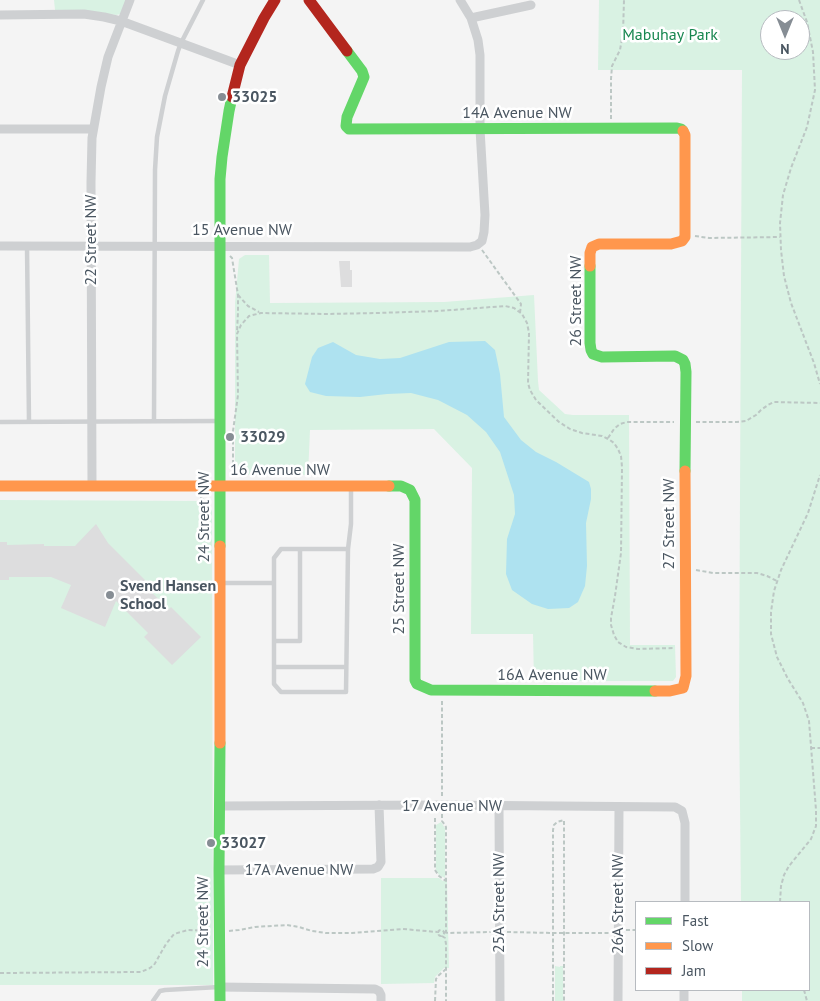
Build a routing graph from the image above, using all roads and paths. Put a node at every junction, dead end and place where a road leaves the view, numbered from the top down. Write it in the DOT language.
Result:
graph roads {
  1 [pos="130,0"];
  2 [pos="203,0"];
  3 [pos="275,0"];
  4 [pos="309,0"];
  5 [pos="460,0"];
  6 [pos="624,0"];
  7 [pos="799,0"];
  8 [pos="531,6"];
  9 [pos="0,15"];
  10 [pos="470,18"];
  11 [pos="121,21"];
  12 [pos="181,43"];
  13 [pos="240,65"];
  14 [pos="816,90"];
  15 [pos="820,91"];
  16 [pos="0,129"];
  17 [pos="93,129"];
  18 [pos="480,129"];
  19 [pos="612,129"];
  20 [pos="780,237"];
  21 [pos="683,238"];
  22 [pos="480,242"];
  23 [pos="0,246"];
  24 [pos="27,246"];
  25 [pos="91,246"];
  26 [pos="155,246"];
  27 [pos="220,246"];
  28 [pos="238,295"];
  29 [pos="261,313"];
  30 [pos="520,313"];
  31 [pos="237,334"];
  32 [pos="683,360"];
  33 [pos="820,384"];
  34 [pos="820,403"];
  35 [pos="91,421"];
  36 [pos="154,421"];
  37 [pos="220,421"];
  38 [pos="0,422"];
  39 [pos="29,422"];
  40 [pos="677,422"];
  41 [pos="693,422"];
  42 [pos="608,438"];
  43 [pos="820,475"];
  44 [pos="0,486"];
  45 [pos="92,486"];
  46 [pos="226,486"];
  47 [pos="351,486"];
  48 [pos="410,490"];
  49 [pos="300,549"];
  50 [pos="348,549"];
  51 [pos="685,571"];
  52 [pos="777,581"];
  53 [pos="220,583"];
  54 [pos="274,583"];
  55 [pos="274,641"];
  56 [pos="685,648"];
  57 [pos="274,667"];
  58 [pos="346,667"];
  59 [pos="421,687"];
  60 [pos="683,688"];
  61 [pos="442,690"];
  62 [pos="811,748"];
  63 [pos="820,748"];
  64 [pos="442,801"];
  65 [pos="379,805"];
  66 [pos="220,806"];
  67 [pos="499,806"];
  68 [pos="618,807"];
  69 [pos="442,814"];
  70 [pos="435,818"];
  71 [pos="442,821"];
  72 [pos="435,823"];
  73 [pos="219,870"];
  74 [pos="446,881"];
  75 [pos="684,901"];
  76 [pos="780,901"];
  77 [pos="206,930"];
  78 [pos="625,930"];
  79 [pos="635,930"];
  80 [pos="226,931"];
  81 [pos="437,932"];
  82 [pos="445,932"];
  83 [pos="493,932"];
  84 [pos="506,932"];
  85 [pos="554,933"];
  86 [pos="564,933"];
  87 [pos="612,933"];
  88 [pos="442,936"];
  89 [pos="446,969"];
  90 [pos="0,973"];
  91 [pos="219,987"];
  92 [pos="153,1001"];
  93 [pos="220,1001"];
  94 [pos="381,1001"];
  95 [pos="435,1001"];
  96 [pos="446,1001"];
  97 [pos="500,1001"];
  98 [pos="554,1001"];
  99 [pos="564,1001"];
  100 [pos="618,1001"];
  1 -- 11 [label="street, 22 Street NW"];
  2 -- 12 [label="lane"];
  3 -- 13 [label="street, 24 Street NW"];
  4 -- 18 [label="street, 14A Avenue NW"];
  5 -- 10 [label="street"];
  6 -- 19 [label="path"];
  7 -- 14 [label="path"];
  8 -- 10 [label="street"];
  9 -- 11 [label="street"];
  10 -- 18 [label="street"];
  11 -- 12 [label="street"];
  11 -- 17 [label="street, 22 Street NW"];
  12 -- 13 [label="street"];
  12 -- 26 [label="lane"];
  13 -- 27 [label="street, 24 Street NW"];
  14 -- 15 [label="path"];
  14 -- 20 [label="path"];
  16 -- 17 [label="street"];
  17 -- 25 [label="street, 22 Street NW"];
  18 -- 19 [label="street, 14A Avenue NW"];
  18 -- 22 [label="street"];
  19 -- 21 [label="street, 14A Avenue NW"];
  20 -- 21 [label="path"];
  20 -- 33 [label="path"];
  21 -- 32 [label="street, 26 Street NW"];
  22 -- 27 [label="street, 15 Avenue NW"];
  22 -- 30 [label="path"];
  23 -- 24 [label="street, 15 Avenue NW"];
  24 -- 25 [label="street, 15 Avenue NW"];
  24 -- 39 [label="lane"];
  25 -- 26 [label="street, 15 Avenue NW"];
  25 -- 35 [label="street, 22 Street NW"];
  26 -- 27 [label="street, 15 Avenue NW"];
  26 -- 36 [label="lane"];
  27 -- 28 [label="path"];
  27 -- 37 [label="street, 24 Street NW"];
  28 -- 29 [label="path"];
  28 -- 31 [label="path"];
  29 -- 30 [label="path"];
  29 -- 31 [label="path"];
  30 -- 42 [label="path"];
  31 -- 46 [label="path"];
  32 -- 51 [label="street, 27 Street NW"];
  34 -- 41 [label="path"];
  35 -- 36 [label="lane"];
  35 -- 39 [label="lane"];
  35 -- 45 [label="street, 22 Street NW"];
  36 -- 37 [label="lane"];
  37 -- 46 [label="street, 24 Street NW"];
  38 -- 39 [label="lane"];
  40 -- 42 [label="path"];
  42 -- 56 [label="path"];
  43 -- 52 [label="path"];
  44 -- 45 [label="street, 16 Avenue NW"];
  45 -- 46 [label="street, 16 Avenue NW"];
  46 -- 47 [label="street, 16 Avenue NW"];
  46 -- 53 [label="street, 24 Street NW"];
  47 -- 48 [label="street, 16 Avenue NW"];
  47 -- 50 [label="lane"];
  48 -- 59 [label="street, 25 Street NW"];
  49 -- 50 [label="lane"];
  49 -- 54 [label="lane"];
  49 -- 55 [label="lane"];
  50 -- 58 [label="lane"];
  51 -- 52 [label="path"];
  51 -- 56 [label="street, 27 Street NW"];
  52 -- 62 [label="path"];
  53 -- 54 [label="lane"];
  53 -- 66 [label="street, 24 Street NW"];
  54 -- 55 [label="lane"];
  55 -- 57 [label="lane"];
  56 -- 60 [label="street, 27 Street NW"];
  57 -- 58 [label="lane"];
  57 -- 58 [label="lane"];
  59 -- 61 [label="street, 16A Avenue NW"];
  60 -- 61 [label="street, 16A Avenue NW"];
  61 -- 64 [label="path"];
  62 -- 63 [label="path"];
  62 -- 76 [label="path"];
  65 -- 66 [label="street, 17 Avenue NW"];
  65 -- 67 [label="street, 17 Avenue NW"];
  65 -- 73 [label="street, 17A Avenue NW"];
  66 -- 73 [label="street, 24 Street NW"];
  67 -- 68 [label="street, 17 Avenue NW"];
  67 -- 97 [label="street, 25A Street NW"];
  68 -- 75 [label="street, 17 Avenue NW"];
  68 -- 100 [label="street, 26A Street NW"];
  69 -- 71 [label="path"];
  70 -- 72 [label="path"];
  71 -- 72 [label="path"];
  71 -- 74 [label="path"];
  72 -- 74 [label="path"];
  73 -- 91 [label="street, 24 Street NW"];
  74 -- 82 [label="path"];
  77 -- 90 [label="path"];
  78 -- 79 [label="path"];
  80 -- 81 [label="path"];
  81 -- 82 [label="path"];
  81 -- 88 [label="path"];
  82 -- 83 [label="path"];
  82 -- 88 [label="path"];
  84 -- 85 [label="path"];
  85 -- 86 [label="path"];
  85 -- 86 [label="path"];
  85 -- 98 [label="path"];
  86 -- 87 [label="path"];
  86 -- 99 [label="path"];
  88 -- 89 [label="path"];
  89 -- 95 [label="path"];
  89 -- 96 [label="path"];
  91 -- 92 [label="lane"];
  91 -- 93 [label="street, 24 Street NW"];
  91 -- 94 [label="street"];
}
